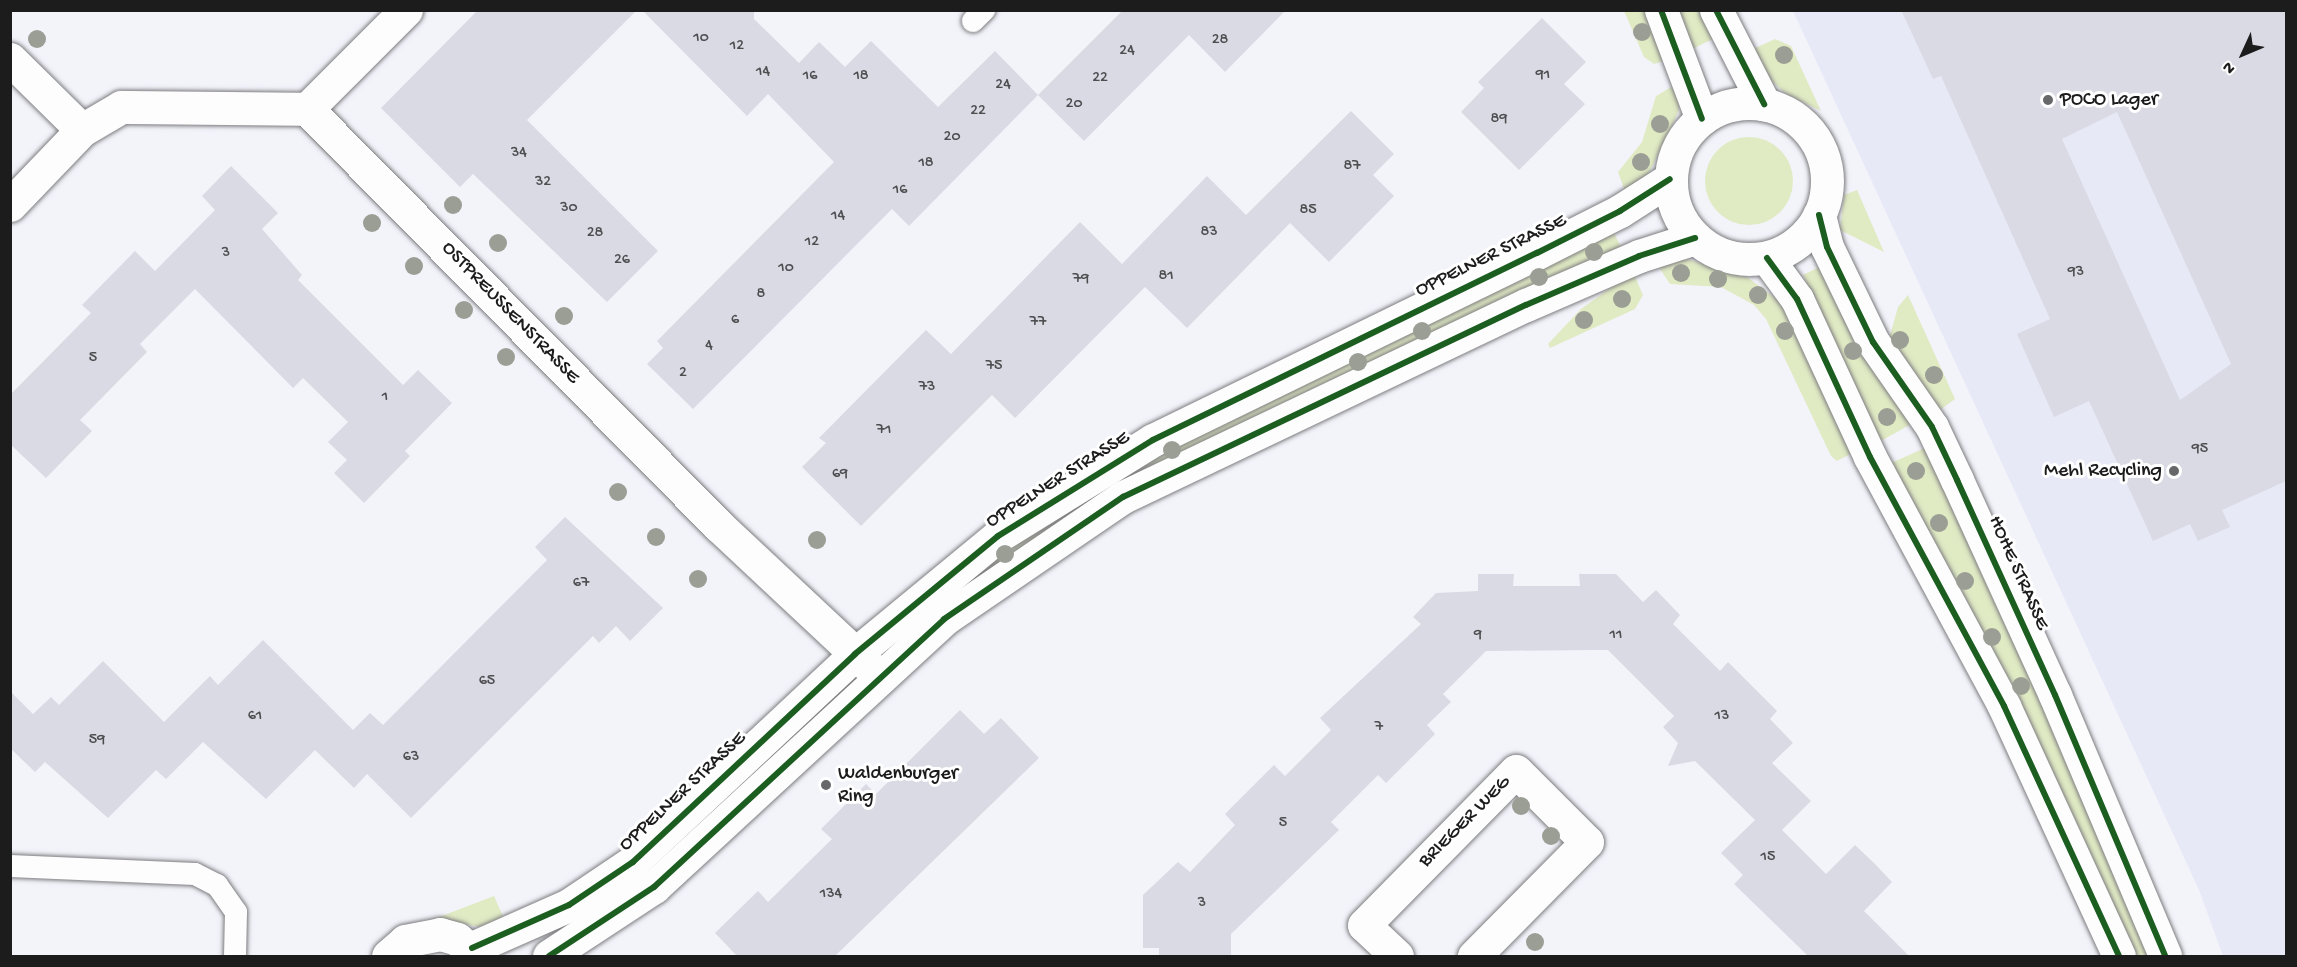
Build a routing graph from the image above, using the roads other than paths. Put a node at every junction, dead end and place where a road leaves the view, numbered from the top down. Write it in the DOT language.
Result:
graph roads {
  1 [pos="406,10"];
  2 [pos="1661,10"];
  3 [pos="1716,10"];
  4 [pos="10,59"];
  5 [pos="1764,105"];
  6 [pos="307,109"];
  7 [pos="1702,119"];
  8 [pos="82,130"];
  9 [pos="1670,179"];
  10 [pos="10,205"];
  11 [pos="1819,215"];
  12 [pos="1695,238"];
  13 [pos="1767,258"];
  14 [pos="855,654"];
  15 [pos="881,677"];
  16 [pos="10,866"];
  17 [pos="475,952"];
  18 [pos="236,957"];
  19 [pos="388,957"];
  20 [pos="549,957"];
  21 [pos="1397,957"];
  22 [pos="1474,957"];
  23 [pos="2119,957"];
  24 [pos="2164,957"];
  1 -- 6 [label="street"];
  2 -- 7 [label="street"];
  3 -- 5 [label="street"];
  4 -- 8 [label="street"];
  5 -- 7 [label="street"];
  5 -- 11 [label="street"];
  6 -- 8 [label="street"];
  6 -- 14 [label="street, OSTPREUSSENSTRASSE"];
  7 -- 9 [label="street"];
  8 -- 10 [label="street"];
  9 -- 12 [label="street"];
  9 -- 14 [label="street, OPPELNER STRASSE"];
  11 -- 13 [label="street"];
  11 -- 24 [label="street, HOHE STRASSE"];
  12 -- 13 [label="street"];
  12 -- 15 [label="street"];
  13 -- 23 [label="street"];
  14 -- 15 [label="street, OSTPREUSSENSTRASSE"];
  14 -- 17 [label="street, OPPELNER STRASSE"];
  15 -- 20 [label="street"];
  16 -- 18 [label="lane"];
  17 -- 19 [label="street, OPPELNER STRASSE"];
  21 -- 22 [label="street, BRIEGER WEG"];
}
